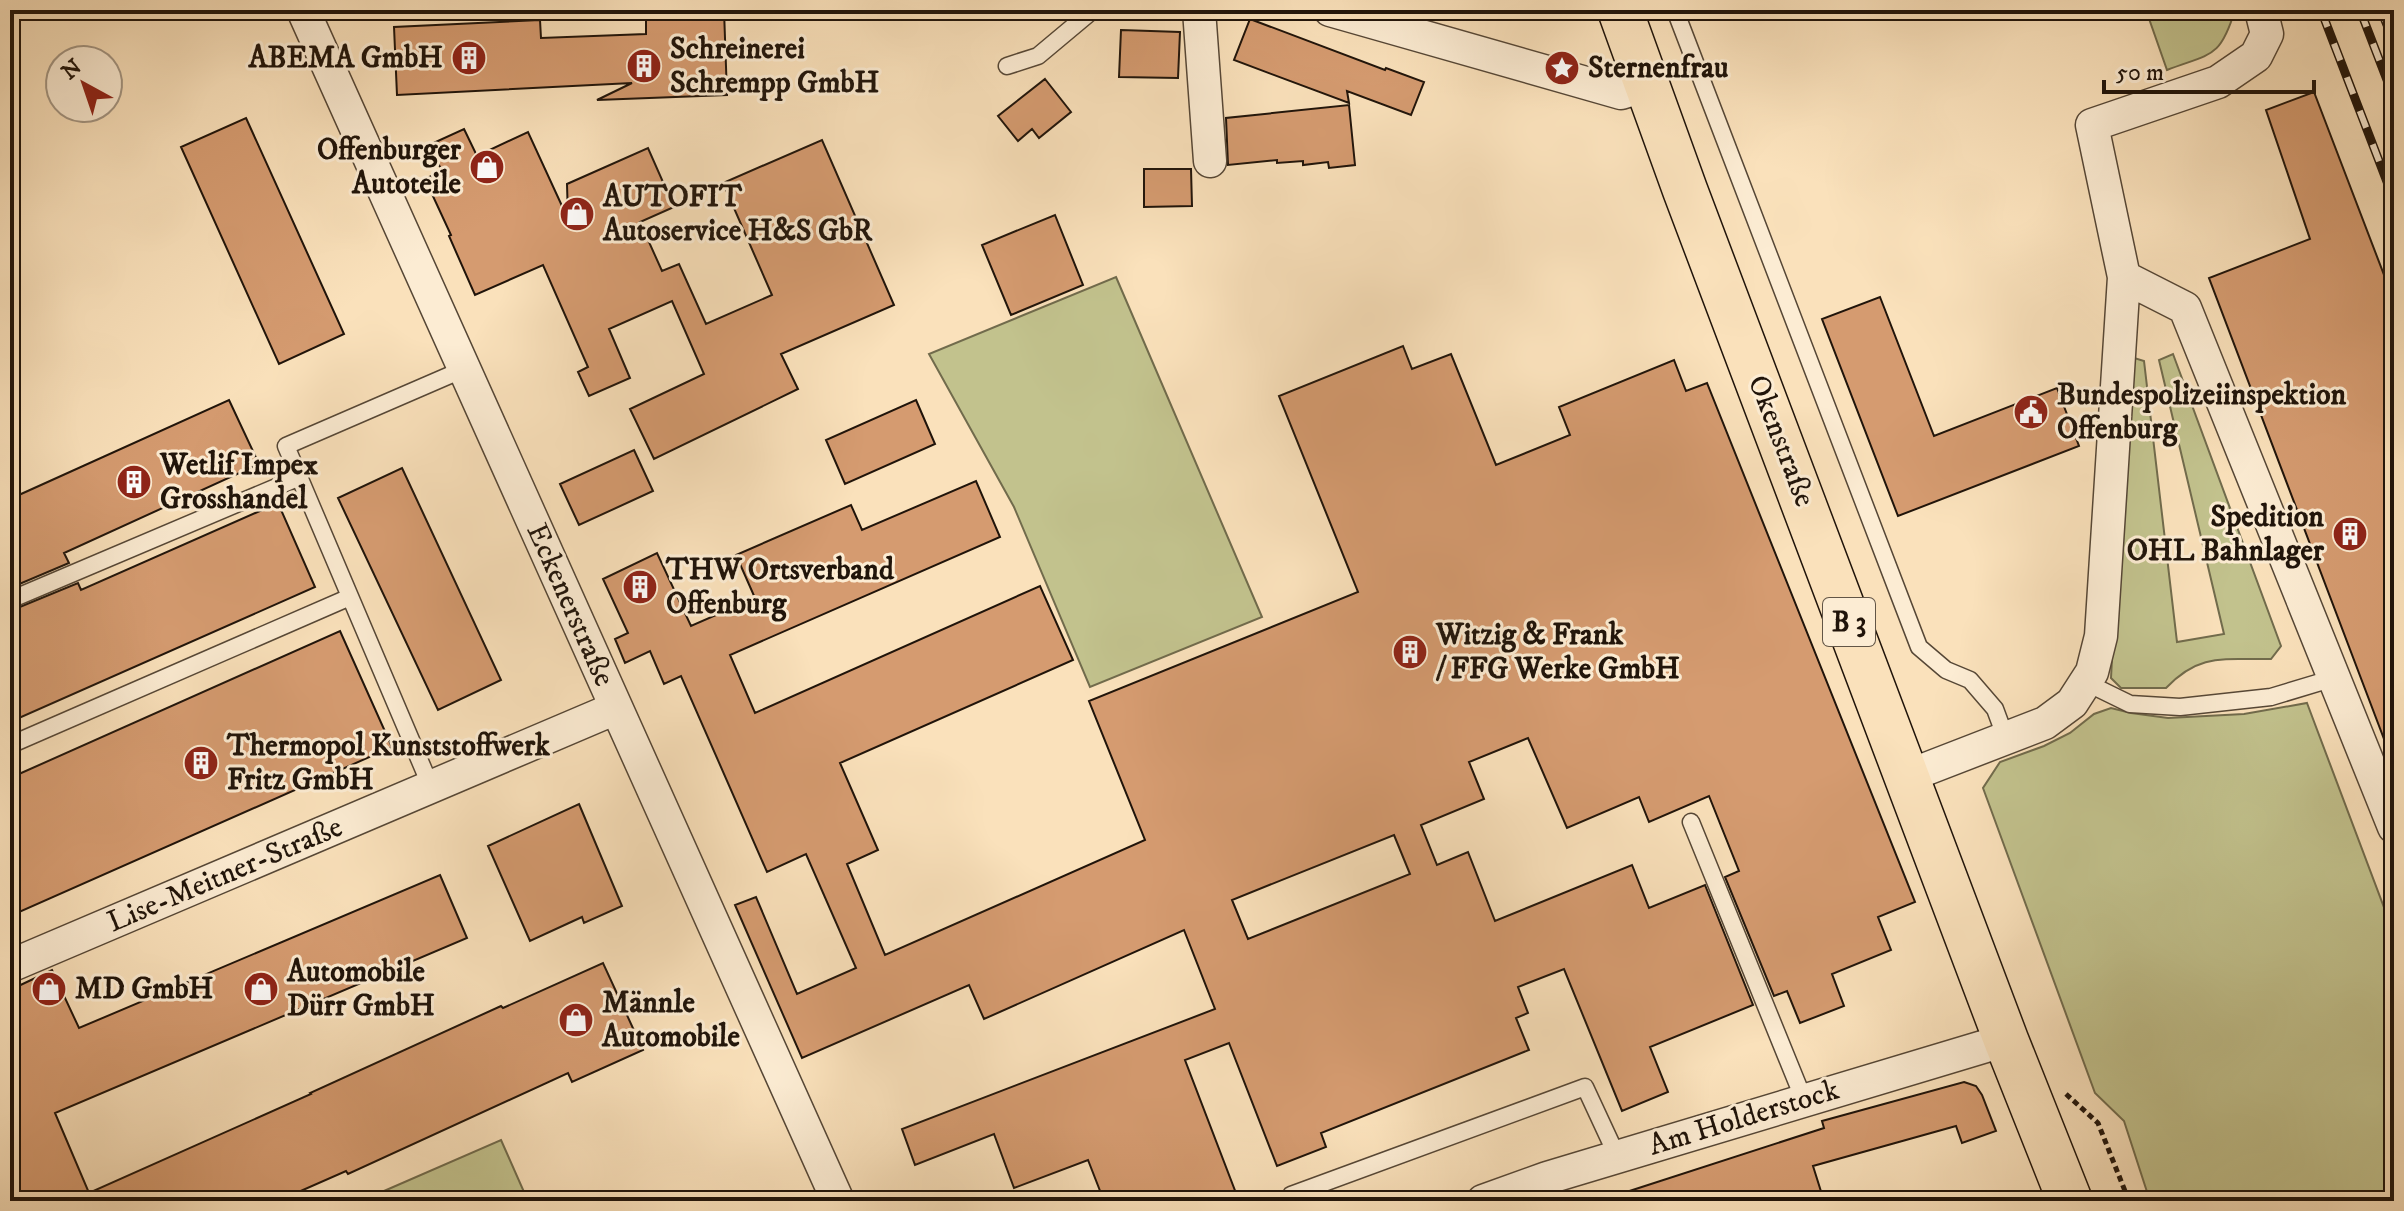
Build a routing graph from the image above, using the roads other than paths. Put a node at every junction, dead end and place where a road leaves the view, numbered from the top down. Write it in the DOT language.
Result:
graph roads {
  1 [pos="303,10"];
  2 [pos="1093,10"];
  3 [pos="1199,10"];
  4 [pos="1330,10"];
  5 [pos="1620,10"];
  6 [pos="1675,10"];
  7 [pos="2261,10"];
  8 [pos="1007,66"];
  9 [pos="1647,85"];
  10 [pos="1210,161"];
  11 [pos="2124,277"];
  12 [pos="464,369"];
  13 [pos="300,477"];
  14 [pos="350,597"];
  15 [pos="10,600"];
  16 [pos="2334,678"];
  17 [pos="2085,682"];
  18 [pos="616,708"];
  19 [pos="2005,736"];
  20 [pos="10,745"];
  21 [pos="1908,776"];
  22 [pos="431,787"];
  23 [pos="1691,822"];
  24 [pos="2394,827"];
  25 [pos="10,966"];
  26 [pos="2006,1040"];
  27 [pos="2044,1095"];
  28 [pos="1804,1100"];
  29 [pos="1617,1156"];
  30 [pos="838,1201"];
  31 [pos="1293,1201"];
  32 [pos="1483,1201"];
  33 [pos="2070,1201"];
  34 [pos="2087,1201"];
  1 -- 12 [label="street, Eckenerstraße"];
  2 -- 8 [label="lane"];
  3 -- 10 [label="street"];
  4 -- 9 [label="street"];
  5 -- 9 [label="main road, B 3"];
  6 -- 19 [label="lane"];
  7 -- 11 [label="street"];
  9 -- 21 [label="main road, Okenstraße / B 3"];
  11 -- 16 [label="street"];
  11 -- 17 [label="street"];
  12 -- 13 [label="lane"];
  12 -- 18 [label="street, Eckenerstraße"];
  13 -- 14 [label="lane"];
  13 -- 15 [label="lane"];
  14 -- 20 [label="lane"];
  14 -- 22 [label="lane"];
  16 -- 17 [label="lane"];
  16 -- 24 [label="street"];
  17 -- 19 [label="street"];
  18 -- 22 [label="street, Lise-Meitner-Straße"];
  18 -- 30 [label="street, Eckenerstraße"];
  19 -- 21 [label="street"];
  21 -- 26 [label="main road, Okenstraße / B 3"];
  22 -- 25 [label="street, Lise-Meitner-Straße"];
  23 -- 28 [label="lane"];
  26 -- 27 [label="main road, Okenstraße / B 3"];
  26 -- 28 [label="street, Am Holderstock"];
  27 -- 33 [label="main road, Okenstraße / B 3"];
  27 -- 34 [label="main road, Okenstraße / B 3"];
  28 -- 29 [label="street, Am Holderstock"];
  29 -- 31 [label="lane"];
  29 -- 32 [label="street, Am Holderstock"];
}
